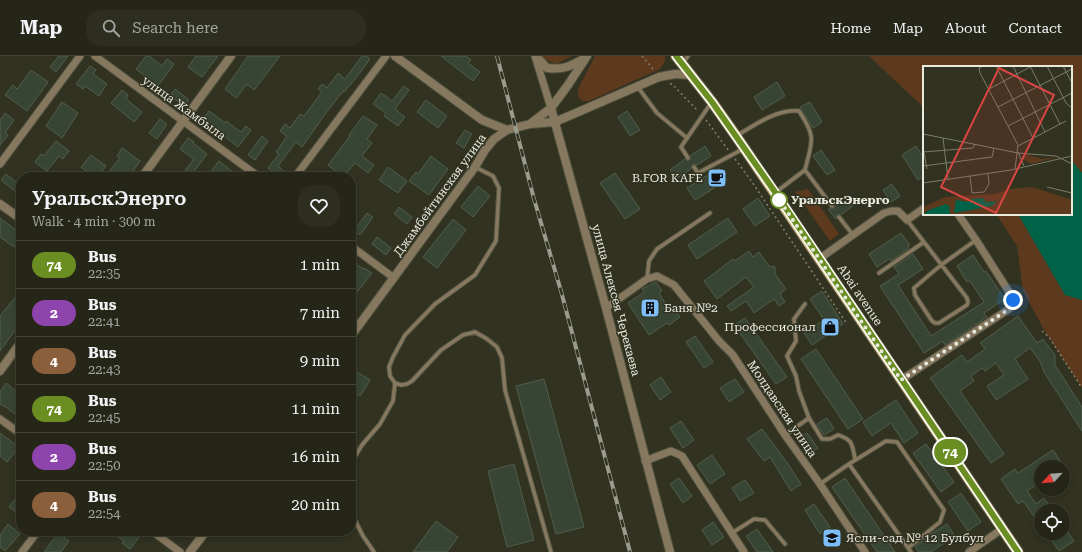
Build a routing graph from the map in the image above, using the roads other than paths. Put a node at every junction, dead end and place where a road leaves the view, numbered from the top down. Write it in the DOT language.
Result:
graph roads {
  1 [pos="80,56"];
  2 [pos="95,56"];
  3 [pos="231,56"];
  4 [pos="386,56"];
  5 [pos="395,56"];
  6 [pos="535,56"];
  7 [pos="586,57"];
  8 [pos="682,59"];
  9 [pos="690,75"];
  10 [pos="637,86"];
  11 [pos="712,102"];
  12 [pos="551,108"];
  13 [pos="184,121"];
  14 [pos="555,122"];
  15 [pos="530,124"];
  16 [pos="507,130"];
  17 [pos="736,136"];
  18 [pos="687,138"];
  19 [pos="744,148"];
  20 [pos="688,158"];
  21 [pos="0,164"];
  22 [pos="476,167"];
  23 [pos="694,167"];
  24 [pos="804,170"];
  25 [pos="146,172"];
  26 [pos="252,172"];
  27 [pos="299,172"];
  28 [pos="775,192"];
  29 [pos="0,204"];
  30 [pos="832,206"];
  31 [pos="923,209"];
  32 [pos="710,213"];
  33 [pos="16,215"];
  34 [pos="959,215"];
  35 [pos="839,216"];
  36 [pos="907,220"];
  37 [pos="853,235"];
  38 [pos="976,240"];
  39 [pos="924,242"];
  40 [pos="356,250"];
  41 [pos="819,259"];
  42 [pos="941,265"];
  43 [pos="879,273"];
  44 [pos="394,278"];
  45 [pos="647,279"];
  46 [pos="805,304"];
  47 [pos="606,308"];
  48 [pos="356,329"];
  49 [pos="16,349"];
  50 [pos="0,371"];
  51 [pos="901,380"];
  52 [pos="395,383"];
  53 [pos="0,418"];
  54 [pos="809,418"];
  55 [pos="16,430"];
  56 [pos="785,436"];
  57 [pos="356,455"];
  58 [pos="856,459"];
  59 [pos="645,461"];
  60 [pos="849,464"];
  61 [pos="820,484"];
  62 [pos="356,522"];
  63 [pos="1002,529"];
  64 [pos="732,533"];
  65 [pos="34,536"];
  66 [pos="159,536"];
  67 [pos="202,536"];
  68 [pos="785,544"];
  69 [pos="909,550"];
  70 [pos="22,552"];
  71 [pos="180,552"];
  72 [pos="190,552"];
  73 [pos="374,552"];
  74 [pos="550,552"];
  75 [pos="670,552"];
  76 [pos="744,552"];
  77 [pos="865,552"];
  78 [pos="969,552"];
  79 [pos="1018,552"];
  1 -- 21 [label="street"];
  2 -- 13 [label="street, улица Жамбыла"];
  3 -- 13 [label="street"];
  4 -- 27 [label="street"];
  5 -- 16 [label="street"];
  6 -- 7 [label="street"];
  6 -- 12 [label="street, улица Алексея Черекаева"];
  7 -- 12 [label="street"];
  8 -- 9 [label="main road, Abai avenue"];
  9 -- 10 [label="street, Джамбейтинская улица"];
  9 -- 11 [label="main road, Abai avenue"];
  10 -- 14 [label="street, Джамбейтинская улица"];
  10 -- 18 [label="lane"];
  11 -- 17 [label="main road, Abai avenue"];
  11 -- 18 [label="lane"];
  12 -- 14 [label="street, улица Алексея Черекаева"];
  12 -- 15 [label="street"];
  13 -- 25 [label="street"];
  13 -- 26 [label="street, улица Жамбыла"];
  14 -- 15 [label="street, Джамбейтинская улица"];
  14 -- 47 [label="street, улица Алексея Черекаева"];
  15 -- 16 [label="street, Джамбейтинская улица"];
  16 -- 22 [label="street, Джамбейтинская улица"];
  17 -- 19 [label="main road, Abai avenue"];
  17 -- 24 [label="lane"];
  18 -- 20 [label="lane"];
  19 -- 23 [label="lane"];
  19 -- 28 [label="main road, Abai avenue"];
  22 -- 44 [label="street, Джамбейтинская улица"];
  22 -- 52 [label="lane"];
  24 -- 28 [label="lane"];
  24 -- 30 [label="lane"];
  28 -- 41 [label="main road, Abai avenue"];
  29 -- 33 [label="street"];
  31 -- 36 [label="street"];
  32 -- 45 [label="lane"];
  34 -- 38 [label="street"];
  35 -- 37 [label="lane"];
  36 -- 37 [label="street"];
  36 -- 39 [label="lane"];
  37 -- 41 [label="street"];
  38 -- 42 [label="lane"];
  38 -- 51 [label="street"];
  39 -- 42 [label="lane"];
  39 -- 43 [label="lane"];
  40 -- 44 [label="street"];
  41 -- 51 [label="main road, Abai avenue"];
  42 -- 42 [label="lane"];
  44 -- 48 [label="street, Джамбейтинская улица"];
  45 -- 47 [label="street"];
  45 -- 56 [label="street, Молдавская улица"];
  46 -- 54 [label="lane"];
  47 -- 59 [label="street, улица Алексея Черекаева"];
  49 -- 50 [label="street"];
  51 -- 63 [label="main road, Abai avenue"];
  52 -- 57 [label="lane"];
  52 -- 74 [label="lane"];
  53 -- 55 [label="street"];
  54 -- 56 [label="lane"];
  54 -- 58 [label="lane"];
  56 -- 61 [label="street, Молдавская улица"];
  58 -- 60 [label="lane"];
  58 -- 69 [label="lane"];
  59 -- 64 [label="street"];
  59 -- 75 [label="street, улица Алексея Черекаева"];
  60 -- 61 [label="lane"];
  60 -- 69 [label="lane"];
  61 -- 77 [label="street, Молдавская улица"];
  62 -- 73 [label="lane"];
  63 -- 78 [label="street"];
  63 -- 79 [label="main road, Abai avenue"];
  64 -- 68 [label="lane"];
  64 -- 76 [label="street"];
  65 -- 70 [label="street"];
  66 -- 71 [label="street"];
  67 -- 72 [label="street"];
}
